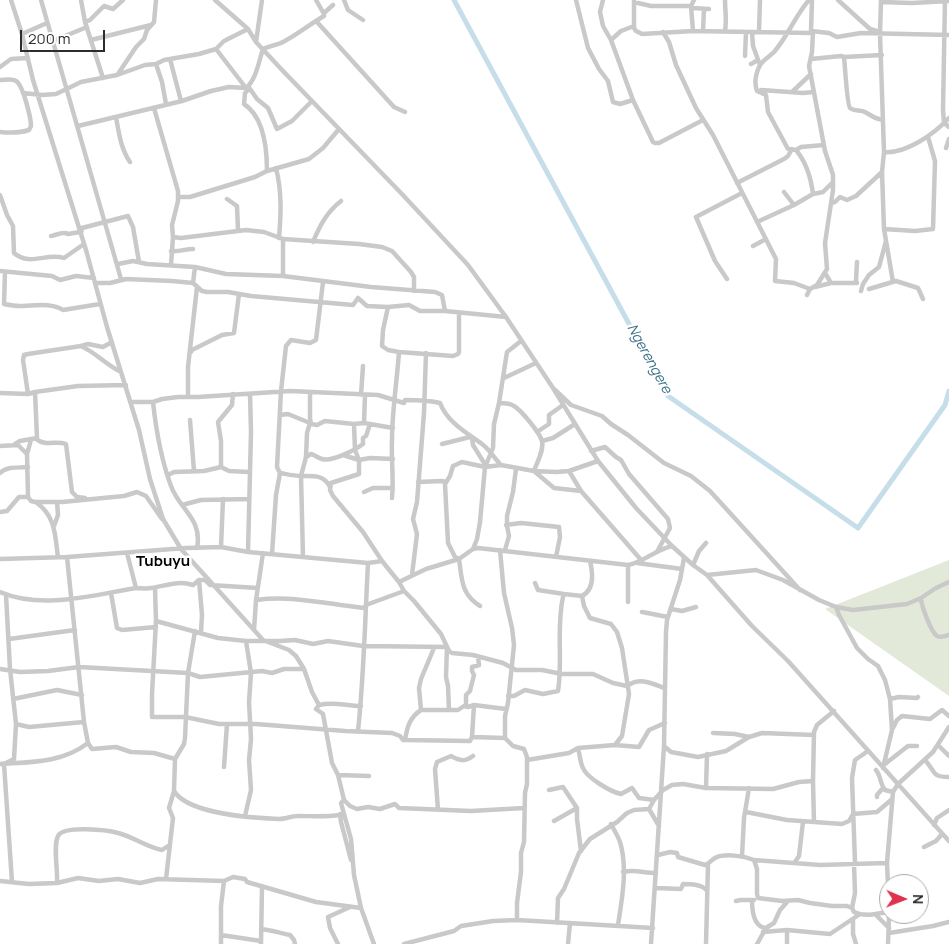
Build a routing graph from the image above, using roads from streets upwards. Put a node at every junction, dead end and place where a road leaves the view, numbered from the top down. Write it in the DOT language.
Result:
graph roads {
  1 [pos="11,0"];
  2 [pos="41,0"];
  3 [pos="81,0"];
  4 [pos="123,0"];
  5 [pos="156,0"];
  6 [pos="215,0"];
  7 [pos="262,0"];
  8 [pos="316,0"];
  9 [pos="344,0"];
  10 [pos="576,0"];
  11 [pos="603,0"];
  12 [pos="694,0"];
  13 [pos="725,0"];
  14 [pos="760,0"];
  15 [pos="809,0"];
  16 [pos="838,0"];
  17 [pos="636,1"];
  18 [pos="881,1"];
  19 [pos="946,1"];
  20 [pos="912,2"];
  21 [pos="333,5"];
  22 [pos="692,7"];
  23 [pos="324,16"];
  24 [pos="363,20"];
  25 [pos="317,22"];
  26 [pos="47,23"];
  27 [pos="86,25"];
  28 [pos="150,25"];
  29 [pos="634,26"];
  30 [pos="248,29"];
  31 [pos="693,31"];
  32 [pos="703,31"];
  33 [pos="725,31"];
  34 [pos="759,31"];
  35 [pos="812,31"];
  36 [pos="663,32"];
  37 [pos="746,32"];
  38 [pos="752,32"];
  39 [pos="786,33"];
  40 [pos="880,33"];
  41 [pos="22,34"];
  42 [pos="946,35"];
  43 [pos="91,40"];
  44 [pos="611,40"];
  45 [pos="53,41"];
  46 [pos="256,42"];
  47 [pos="216,49"];
  48 [pos="263,49"];
  49 [pos="882,55"];
  50 [pos="746,56"];
  51 [pos="844,57"];
  52 [pos="28,58"];
  53 [pos="170,59"];
  54 [pos="810,59"];
  55 [pos="759,62"];
  56 [pos="156,64"];
  57 [pos="751,64"];
  58 [pos="0,67"];
  59 [pos="811,74"];
  60 [pos="117,76"];
  61 [pos="103,78"];
  62 [pos="0,80"];
  63 [pos="66,88"];
  64 [pos="248,88"];
  65 [pos="757,90"];
  66 [pos="792,92"];
  67 [pos="814,92"];
  68 [pos="23,93"];
  69 [pos="37,94"];
  70 [pos="633,100"];
  71 [pos="181,101"];
  72 [pos="312,101"];
  73 [pos="166,104"];
  74 [pos="154,108"];
  75 [pos="405,112"];
  76 [pos="116,117"];
  77 [pos="949,118"];
  78 [pos="703,120"];
  79 [pos="883,120"];
  80 [pos="944,123"];
  81 [pos="78,126"];
  82 [pos="949,127"];
  83 [pos="339,129"];
  84 [pos="0,132"];
  85 [pos="928,137"];
  86 [pos="949,139"];
  87 [pos="824,145"];
  88 [pos="946,148"];
  89 [pos="794,150"];
  90 [pos="884,152"];
  91 [pos="130,162"];
  92 [pos="276,168"];
  93 [pos="266,171"];
  94 [pos="882,172"];
  95 [pos="833,182"];
  96 [pos="737,183"];
  97 [pos="784,192"];
  98 [pos="742,193"];
  99 [pos="812,194"];
  100 [pos="0,195"];
  101 [pos="179,197"];
  102 [pos="227,199"];
  103 [pos="341,201"];
  104 [pos="831,203"];
  105 [pos="794,205"];
  106 [pos="106,222"];
  107 [pos="756,222"];
  108 [pos="884,229"];
  109 [pos="238,230"];
  110 [pos="81,234"];
  111 [pos="51,236"];
  112 [pos="173,237"];
  113 [pos="281,238"];
  114 [pos="766,239"];
  115 [pos="886,239"];
  116 [pos="313,242"];
  117 [pos="84,244"];
  118 [pos="753,246"];
  119 [pos="193,248"];
  120 [pos="171,251"];
  121 [pos="139,262"];
  122 [pos="857,262"];
  123 [pos="118,264"];
  124 [pos="170,265"];
  125 [pos="195,267"];
  126 [pos="3,272"];
  127 [pos="825,273"];
  128 [pos="283,276"];
  129 [pos="121,279"];
  130 [pos="727,279"];
  131 [pos="95,281"];
  132 [pos="323,282"];
  133 [pos="893,282"];
  134 [pos="193,283"];
  135 [pos="831,283"];
  136 [pos="197,287"];
  137 [pos="812,288"];
  138 [pos="869,289"];
  139 [pos="414,291"];
  140 [pos="861,291"];
  141 [pos="239,294"];
  142 [pos="807,295"];
  143 [pos="923,298"];
  144 [pos="320,302"];
  145 [pos="100,304"];
  146 [pos="388,307"];
  147 [pos="445,311"];
  148 [pos="459,314"];
  149 [pos="506,317"];
  150 [pos="521,341"];
  151 [pos="112,342"];
  152 [pos="81,346"];
  153 [pos="399,352"];
  154 [pos="426,353"];
  155 [pos="189,358"];
  156 [pos="536,363"];
  157 [pos="363,366"];
  158 [pos="121,372"];
  159 [pos="504,378"];
  160 [pos="126,385"];
  161 [pos="281,391"];
  162 [pos="34,392"];
  163 [pos="310,392"];
  164 [pos="0,393"];
  165 [pos="28,394"];
  166 [pos="233,394"];
  167 [pos="250,394"];
  168 [pos="363,395"];
  169 [pos="188,396"];
  170 [pos="394,399"];
  171 [pos="424,401"];
  172 [pos="131,402"];
  173 [pos="153,402"];
  174 [pos="499,403"];
  175 [pos="566,406"];
  176 [pos="280,415"];
  177 [pos="190,420"];
  178 [pos="310,423"];
  179 [pos="364,423"];
  180 [pos="354,424"];
  181 [pos="370,424"];
  182 [pos="575,424"];
  183 [pos="393,428"];
  184 [pos="537,432"];
  185 [pos="471,437"];
  186 [pos="34,440"];
  187 [pos="542,441"];
  188 [pos="15,444"];
  189 [pos="442,444"];
  190 [pos="0,446"];
  191 [pos="355,450"];
  192 [pos="591,451"];
  193 [pos="27,454"];
  194 [pos="342,454"];
  195 [pos="491,454"];
  196 [pos="306,457"];
  197 [pos="393,459"];
  198 [pos="358,460"];
  199 [pos="598,461"];
  200 [pos="501,465"];
  201 [pos="485,466"];
  202 [pos="28,467"];
  203 [pos="221,467"];
  204 [pos="516,469"];
  205 [pos="194,471"];
  206 [pos="534,471"];
  207 [pos="568,471"];
  208 [pos="0,472"];
  209 [pos="249,472"];
  210 [pos="280,473"];
  211 [pos="168,475"];
  212 [pos="301,476"];
  213 [pos="418,482"];
  214 [pos="446,484"];
  215 [pos="330,487"];
  216 [pos="393,488"];
  217 [pos="581,491"];
  218 [pos="364,492"];
  219 [pos="73,494"];
  220 [pos="28,497"];
  221 [pos="392,498"];
  222 [pos="88,499"];
  223 [pos="223,499"];
  224 [pos="249,499"];
  225 [pos="35,502"];
  226 [pos="58,502"];
  227 [pos="70,502"];
  228 [pos="182,505"];
  229 [pos="0,512"];
  230 [pos="163,519"];
  231 [pos="506,525"];
  232 [pos="54,526"];
  233 [pos="664,538"];
  234 [pos="706,543"];
  235 [pos="672,546"];
  236 [pos="198,548"];
  237 [pos="222,548"];
  238 [pos="181,549"];
  239 [pos="473,549"];
  240 [pos="502,550"];
  241 [pos="658,550"];
  242 [pos="248,552"];
  243 [pos="127,553"];
  244 [pos="263,553"];
  245 [pos="272,554"];
  246 [pos="67,557"];
  247 [pos="303,557"];
  248 [pos="556,557"];
  249 [pos="58,558"];
  250 [pos="684,558"];
  251 [pos="0,559"];
  252 [pos="459,559"];
  253 [pos="382,561"];
  254 [pos="590,561"];
  255 [pos="640,562"];
  256 [pos="368,563"];
  257 [pos="628,565"];
  258 [pos="693,565"];
  259 [pos="682,569"];
  260 [pos="412,575"];
  261 [pos="707,575"];
  262 [pos="199,580"];
  263 [pos="399,582"];
  264 [pos="949,582"];
  265 [pos="535,583"];
  266 [pos="215,585"];
  267 [pos="136,588"];
  268 [pos="155,588"];
  269 [pos="258,588"];
  270 [pos="404,590"];
  271 [pos="800,590"];
  272 [pos="0,592"];
  273 [pos="111,592"];
  274 [pos="564,594"];
  275 [pos="6,595"];
  276 [pos="582,596"];
  277 [pos="920,598"];
  278 [pos="72,600"];
  279 [pos="256,600"];
  280 [pos="628,602"];
  281 [pos="366,606"];
  282 [pos="480,606"];
  283 [pos="696,607"];
  284 [pos="836,607"];
  285 [pos="670,609"];
  286 [pos="642,612"];
  287 [pos="668,617"];
  288 [pos="156,624"];
  289 [pos="75,630"];
  290 [pos="254,630"];
  291 [pos="198,632"];
  292 [pos="949,635"];
  293 [pos="9,639"];
  294 [pos="263,640"];
  295 [pos="294,640"];
  296 [pos="246,641"];
  297 [pos="363,646"];
  298 [pos="434,648"];
  299 [pos="447,648"];
  300 [pos="292,652"];
  301 [pos="478,657"];
  302 [pos="79,668"];
  303 [pos="511,668"];
  304 [pos="0,669"];
  305 [pos="10,669"];
  306 [pos="304,669"];
  307 [pos="153,671"];
  308 [pos="188,673"];
  309 [pos="251,673"];
  310 [pos="558,674"];
  311 [pos="627,686"];
  312 [pos="664,688"];
  313 [pos="82,694"];
  314 [pos="508,696"];
  315 [pos="918,697"];
  316 [pos="13,699"];
  317 [pos="890,699"];
  318 [pos="319,705"];
  319 [pos="361,706"];
  320 [pos="466,706"];
  321 [pos="474,706"];
  322 [pos="506,709"];
  323 [pos="421,710"];
  324 [pos="449,710"];
  325 [pos="834,711"];
  326 [pos="949,716"];
  327 [pos="185,717"];
  328 [pos="84,722"];
  329 [pos="664,723"];
  330 [pos="16,724"];
  331 [pos="227,724"];
  332 [pos="250,724"];
  333 [pos="949,727"];
  334 [pos="327,730"];
  335 [pos="892,730"];
  336 [pos="358,731"];
  337 [pos="713,733"];
  338 [pos="814,736"];
  339 [pos="472,737"];
  340 [pos="749,737"];
  341 [pos="504,738"];
  342 [pos="405,740"];
  343 [pos="88,743"];
  344 [pos="615,745"];
  345 [pos="664,746"];
  346 [pos="918,746"];
  347 [pos="939,746"];
  348 [pos="578,748"];
  349 [pos="868,751"];
  350 [pos="707,754"];
  351 [pos="473,756"];
  352 [pos="949,756"];
  353 [pos="175,759"];
  354 [pos="527,760"];
  355 [pos="925,760"];
  356 [pos="2,764"];
  357 [pos="884,766"];
  358 [pos="224,767"];
  359 [pos="876,770"];
  360 [pos="338,775"];
  361 [pos="369,776"];
  362 [pos="949,777"];
  363 [pos="813,781"];
  364 [pos="898,784"];
  365 [pos="706,788"];
  366 [pos="749,788"];
  367 [pos="883,788"];
  368 [pos="549,790"];
  369 [pos="174,791"];
  370 [pos="661,792"];
  371 [pos="893,792"];
  372 [pos="877,797"];
  373 [pos="892,799"];
  374 [pos="654,800"];
  375 [pos="343,802"];
  376 [pos="524,808"];
  377 [pos="577,808"];
  378 [pos="649,809"];
  379 [pos="438,810"];
  380 [pos="949,810"];
  381 [pos="746,812"];
  382 [pos="854,814"];
  383 [pos="340,815"];
  384 [pos="245,816"];
  385 [pos="554,821"];
  386 [pos="803,822"];
  387 [pos="814,822"];
  388 [pos="611,824"];
  389 [pos="934,825"];
  390 [pos="660,826"];
  391 [pos="578,831"];
  392 [pos="942,834"];
  393 [pos="589,841"];
  394 [pos="949,841"];
  395 [pos="168,846"];
  396 [pos="924,847"];
  397 [pos="581,851"];
  398 [pos="774,854"];
  399 [pos="658,855"];
  400 [pos="742,856"];
  401 [pos="754,860"];
  402 [pos="776,861"];
  403 [pos="795,862"];
  404 [pos="855,863"];
  405 [pos="708,864"];
  406 [pos="887,864"];
  407 [pos="353,867"];
  408 [pos="623,872"];
  409 [pos="656,873"];
  410 [pos="887,874"];
  411 [pos="166,879"];
  412 [pos="224,880"];
  413 [pos="0,881"];
  414 [pos="12,882"];
  415 [pos="58,883"];
  416 [pos="262,886"];
  417 [pos="656,888"];
  418 [pos="708,891"];
  419 [pos="758,898"];
  420 [pos="752,900"];
  421 [pos="788,901"];
  422 [pos="736,902"];
  423 [pos="351,907"];
  424 [pos="362,908"];
  425 [pos="852,909"];
  426 [pos="879,912"];
  427 [pos="861,914"];
  428 [pos="879,914"];
  429 [pos="876,915"];
  430 [pos="517,920"];
  431 [pos="853,920"];
  432 [pos="949,922"];
  433 [pos="557,923"];
  434 [pos="570,923"];
  435 [pos="889,924"];
  436 [pos="618,925"];
  437 [pos="653,928"];
  438 [pos="261,929"];
  439 [pos="764,930"];
  440 [pos="787,930"];
  441 [pos="889,930"];
  442 [pos="221,935"];
  443 [pos="261,943"];
  444 [pos="221,944"];
  445 [pos="295,944"];
  446 [pos="338,944"];
  447 [pos="374,944"];
  448 [pos="404,944"];
  449 [pos="568,944"];
  450 [pos="651,944"];
  451 [pos="706,944"];
  452 [pos="757,944"];
  453 [pos="787,944"];
  454 [pos="856,944"];
  455 [pos="888,944"];
  1 -- 41 [label="street"];
  2 -- 26 [label="street"];
  3 -- 27 [label="street"];
  4 -- 27 [label="street"];
  5 -- 28 [label="street"];
  6 -- 30 [label="street"];
  7 -- 46 [label="street"];
  8 -- 23 [label="street"];
  9 -- 24 [label="street"];
  10 -- 70 [label="street"];
  11 -- 44 [label="street"];
  12 -- 22 [label="street"];
  13 -- 33 [label="street"];
  14 -- 34 [label="street"];
  15 -- 35 [label="street"];
  15 -- 39 [label="street"];
  16 -- 40 [label="street"];
  17 -- 22 [label="street"];
  17 -- 29 [label="street"];
  18 -- 20 [label="street"];
  18 -- 40 [label="street"];
  19 -- 20 [label="street"];
  19 -- 42 [label="street"];
  21 -- 23 [label="street"];
  22 -- 31 [label="street"];
  22 -- 32 [label="street"];
  23 -- 25 [label="street"];
  25 -- 48 [label="street"];
  25 -- 75 [label="street"];
  26 -- 41 [label="street"];
  26 -- 45 [label="street"];
  27 -- 43 [label="street"];
  27 -- 45 [label="street"];
  28 -- 43 [label="street"];
  28 -- 60 [label="street"];
  29 -- 36 [label="street"];
  29 -- 44 [label="street"];
  30 -- 46 [label="street"];
  30 -- 47 [label="street"];
  31 -- 32 [label="street"];
  31 -- 36 [label="street"];
  32 -- 33 [label="street"];
  33 -- 37 [label="street"];
  34 -- 38 [label="street"];
  34 -- 39 [label="street"];
  35 -- 39 [label="street"];
  35 -- 40 [label="street"];
  35 -- 54 [label="street"];
  36 -- 78 [label="street"];
  37 -- 38 [label="street"];
  37 -- 50 [label="street"];
  38 -- 55 [label="street"];
  39 -- 55 [label="street"];
  40 -- 42 [label="street"];
  40 -- 49 [label="street"];
  41 -- 52 [label="street"];
  42 -- 80 [label="street"];
  43 -- 61 [label="street"];
  44 -- 70 [label="street"];
  45 -- 63 [label="street"];
  46 -- 48 [label="street"];
  47 -- 53 [label="street"];
  47 -- 64 [label="street"];
  48 -- 64 [label="street"];
  48 -- 72 [label="street"];
  49 -- 51 [label="street"];
  49 -- 79 [label="street"];
  51 -- 54 [label="street"];
  51 -- 79 [label="street"];
  52 -- 58 [label="street"];
  52 -- 69 [label="street"];
  53 -- 56 [label="street"];
  53 -- 71 [label="street"];
  54 -- 59 [label="street"];
  55 -- 57 [label="street"];
  55 -- 65 [label="street"];
  56 -- 60 [label="street"];
  56 -- 73 [label="street"];
  59 -- 66 [label="street"];
  59 -- 67 [label="street"];
  60 -- 61 [label="street"];
  61 -- 63 [label="street"];
  62 -- 68 [label="street"];
  63 -- 69 [label="street"];
  63 -- 81 [label="street"];
  64 -- 71 [label="street"];
  64 -- 72 [label="street"];
  64 -- 93 [label="street"];
  65 -- 66 [label="street"];
  65 -- 89 [label="street"];
  66 -- 67 [label="street"];
  67 -- 87 [label="street"];
  68 -- 69 [label="street"];
  68 -- 84 [label="street"];
  69 -- 110 [label="street"];
  70 -- 78 [label="street"];
  71 -- 73 [label="street"];
  72 -- 83 [label="street"];
  73 -- 74 [label="street"];
  74 -- 76 [label="street"];
  74 -- 101 [label="street"];
  76 -- 81 [label="street"];
  76 -- 91 [label="street"];
  77 -- 80 [label="street"];
  78 -- 96 [label="street"];
  79 -- 90 [label="street"];
  80 -- 82 [label="street"];
  80 -- 85 [label="street"];
  81 -- 106 [label="street"];
  83 -- 92 [label="street"];
  83 -- 149 [label="street"];
  85 -- 90 [label="street"];
  85 -- 108 [label="street"];
  86 -- 88 [label="street"];
  87 -- 89 [label="street"];
  87 -- 95 [label="street"];
  89 -- 96 [label="street"];
  89 -- 99 [label="street"];
  90 -- 94 [label="street"];
  92 -- 93 [label="street"];
  92 -- 113 [label="street"];
  93 -- 101 [label="street"];
  94 -- 104 [label="street"];
  94 -- 108 [label="street"];
  95 -- 99 [label="street"];
  95 -- 104 [label="street"];
  96 -- 98 [label="street"];
  97 -- 105 [label="street"];
  98 -- 107 [label="street"];
  98 -- 130 [label="street"];
  99 -- 105 [label="street"];
  100 -- 117 [label="street"];
  101 -- 112 [label="street"];
  102 -- 109 [label="street"];
  103 -- 116 [label="street"];
  104 -- 127 [label="street"];
  105 -- 107 [label="street"];
  106 -- 110 [label="street"];
  106 -- 121 [label="street"];
  106 -- 123 [label="street"];
  107 -- 114 [label="street"];
  108 -- 115 [label="street"];
  109 -- 112 [label="street"];
  109 -- 113 [label="street"];
  110 -- 111 [label="street"];
  110 -- 117 [label="street"];
  112 -- 120 [label="street"];
  113 -- 116 [label="street"];
  113 -- 128 [label="street"];
  114 -- 118 [label="street"];
  114 -- 137 [label="street"];
  115 -- 133 [label="street"];
  115 -- 140 [label="street"];
  116 -- 139 [label="street"];
  117 -- 131 [label="street"];
  119 -- 120 [label="street"];
  120 -- 124 [label="street"];
  121 -- 123 [label="street"];
  121 -- 124 [label="street"];
  122 -- 135 [label="street"];
  123 -- 129 [label="street"];
  124 -- 125 [label="street"];
  125 -- 128 [label="street"];
  125 -- 134 [label="street"];
  126 -- 131 [label="street"];
  126 -- 145 [label="street"];
  127 -- 135 [label="street"];
  127 -- 137 [label="street"];
  128 -- 132 [label="street"];
  129 -- 131 [label="street"];
  129 -- 134 [label="street"];
  131 -- 145 [label="street"];
  132 -- 139 [label="street"];
  132 -- 144 [label="street"];
  133 -- 138 [label="street"];
  133 -- 143 [label="street"];
  134 -- 136 [label="street"];
  135 -- 137 [label="street"];
  136 -- 141 [label="street"];
  136 -- 155 [label="street"];
  137 -- 142 [label="street"];
  139 -- 147 [label="street"];
  141 -- 144 [label="street"];
  141 -- 155 [label="street"];
  144 -- 146 [label="street"];
  144 -- 161 [label="street"];
  145 -- 151 [label="street"];
  146 -- 147 [label="street"];
  146 -- 153 [label="street"];
  147 -- 148 [label="street"];
  148 -- 149 [label="street"];
  148 -- 154 [label="street"];
  149 -- 150 [label="street"];
  150 -- 156 [label="street"];
  150 -- 159 [label="street"];
  151 -- 152 [label="street"];
  151 -- 158 [label="street"];
  152 -- 158 [label="street"];
  152 -- 165 [label="street"];
  153 -- 154 [label="street"];
  153 -- 170 [label="street"];
  154 -- 171 [label="street"];
  155 -- 169 [label="street"];
  156 -- 159 [label="street"];
  156 -- 175 [label="street"];
  157 -- 168 [label="street"];
  158 -- 160 [label="street"];
  159 -- 174 [label="street"];
  160 -- 162 [label="street"];
  160 -- 172 [label="street"];
  161 -- 163 [label="street"];
  161 -- 167 [label="street"];
  161 -- 176 [label="street"];
  162 -- 165 [label="street"];
  162 -- 186 [label="street"];
  163 -- 168 [label="street"];
  163 -- 178 [label="street"];
  164 -- 165 [label="street"];
  166 -- 167 [label="street"];
  166 -- 169 [label="street"];
  166 -- 203 [label="street"];
  167 -- 209 [label="street"];
  168 -- 170 [label="street"];
  168 -- 179 [label="street"];
  169 -- 173 [label="street"];
  170 -- 171 [label="street"];
  170 -- 183 [label="street"];
  171 -- 185 [label="street"];
  171 -- 213 [label="street"];
  172 -- 173 [label="street"];
  172 -- 230 [label="street"];
  173 -- 211 [label="street"];
  174 -- 184 [label="street"];
  174 -- 195 [label="street"];
  175 -- 182 [label="street"];
  175 -- 184 [label="street"];
  175 -- 271 [label="street"];
  176 -- 178 [label="street"];
  176 -- 210 [label="street"];
  177 -- 205 [label="street"];
  178 -- 180 [label="street"];
  178 -- 196 [label="street"];
  179 -- 180 [label="street"];
  179 -- 181 [label="street"];
  180 -- 191 [label="street"];
  181 -- 183 [label="street"];
  181 -- 191 [label="street"];
  182 -- 187 [label="street"];
  182 -- 192 [label="street"];
  183 -- 197 [label="street"];
  184 -- 187 [label="street"];
  185 -- 189 [label="street"];
  185 -- 195 [label="street"];
  185 -- 201 [label="street"];
  186 -- 188 [label="street"];
  186 -- 193 [label="street"];
  186 -- 219 [label="street"];
  187 -- 206 [label="street"];
  188 -- 190 [label="street"];
  188 -- 193 [label="street"];
  191 -- 194 [label="street"];
  191 -- 198 [label="street"];
  192 -- 199 [label="street"];
  192 -- 233 [label="street"];
  193 -- 202 [label="street"];
  194 -- 196 [label="street"];
  194 -- 198 [label="street"];
  195 -- 200 [label="street"];
  195 -- 201 [label="street"];
  196 -- 212 [label="street"];
  197 -- 198 [label="street"];
  197 -- 216 [label="street"];
  198 -- 215 [label="street"];
  199 -- 207 [label="street"];
  199 -- 233 [label="street"];
  200 -- 201 [label="street"];
  200 -- 204 [label="street"];
  201 -- 214 [label="street"];
  201 -- 239 [label="street"];
  202 -- 208 [label="street"];
  202 -- 220 [label="street"];
  203 -- 205 [label="street"];
  203 -- 209 [label="street"];
  204 -- 206 [label="street"];
  204 -- 231 [label="street"];
  205 -- 211 [label="street"];
  206 -- 207 [label="street"];
  206 -- 217 [label="street"];
  207 -- 217 [label="street"];
  209 -- 224 [label="street"];
  210 -- 212 [label="street"];
  210 -- 245 [label="street"];
  211 -- 228 [label="street"];
  212 -- 215 [label="street"];
  212 -- 247 [label="street"];
  213 -- 214 [label="street"];
  213 -- 260 [label="street"];
  214 -- 252 [label="street"];
  215 -- 253 [label="street"];
  216 -- 218 [label="street"];
  216 -- 221 [label="street"];
  217 -- 255 [label="street"];
  219 -- 222 [label="street"];
  219 -- 227 [label="street"];
  220 -- 225 [label="street"];
  220 -- 229 [label="street"];
  222 -- 227 [label="street"];
  222 -- 230 [label="street"];
  223 -- 224 [label="street"];
  223 -- 228 [label="street"];
  223 -- 237 [label="street"];
  224 -- 242 [label="street"];
  225 -- 226 [label="street"];
  225 -- 232 [label="street"];
  226 -- 227 [label="street"];
  226 -- 232 [label="street"];
  228 -- 236 [label="street"];
  230 -- 238 [label="street"];
  231 -- 240 [label="street"];
  231 -- 248 [label="street"];
  232 -- 249 [label="street"];
  233 -- 235 [label="street"];
  233 -- 241 [label="street"];
  234 -- 258 [label="street"];
  235 -- 241 [label="street"];
  235 -- 250 [label="street"];
  236 -- 237 [label="street"];
  236 -- 238 [label="street"];
  237 -- 242 [label="street"];
  238 -- 243 [label="street"];
  238 -- 266 [label="street"];
  239 -- 240 [label="street"];
  239 -- 252 [label="street"];
  240 -- 248 [label="street"];
  240 -- 303 [label="street"];
  241 -- 255 [label="street"];
  242 -- 244 [label="street"];
  243 -- 246 [label="street"];
  243 -- 267 [label="street"];
  244 -- 245 [label="street"];
  244 -- 269 [label="street"];
  245 -- 247 [label="street"];
  246 -- 249 [label="street"];
  246 -- 278 [label="street"];
  247 -- 256 [label="street"];
  248 -- 254 [label="street"];
  249 -- 251 [label="street"];
  250 -- 258 [label="street"];
  250 -- 259 [label="street"];
  252 -- 260 [label="street"];
  252 -- 282 [label="street"];
  253 -- 256 [label="street"];
  253 -- 263 [label="street"];
  254 -- 257 [label="street"];
  254 -- 276 [label="street"];
  255 -- 257 [label="street"];
  255 -- 259 [label="street"];
  256 -- 281 [label="street"];
  257 -- 280 [label="street"];
  258 -- 261 [label="street"];
  259 -- 285 [label="street"];
  260 -- 263 [label="street"];
  261 -- 271 [label="street"];
  261 -- 325 [label="street"];
  262 -- 266 [label="street"];
  262 -- 268 [label="street"];
  262 -- 291 [label="street"];
  263 -- 270 [label="street"];
  264 -- 277 [label="street"];
  265 -- 274 [label="street"];
  266 -- 269 [label="street"];
  266 -- 290 [label="street"];
  267 -- 268 [label="street"];
  267 -- 273 [label="street"];
  268 -- 288 [label="street"];
  269 -- 279 [label="street"];
  270 -- 281 [label="street"];
  270 -- 299 [label="street"];
  271 -- 284 [label="street"];
  272 -- 275 [label="street"];
  273 -- 278 [label="street"];
  273 -- 288 [label="street"];
  274 -- 276 [label="street"];
  274 -- 310 [label="street"];
  275 -- 278 [label="street"];
  275 -- 293 [label="street"];
  276 -- 311 [label="street"];
  277 -- 284 [label="street"];
  277 -- 292 [label="street"];
  278 -- 289 [label="street"];
  279 -- 281 [label="street"];
  279 -- 290 [label="street"];
  281 -- 297 [label="street"];
  283 -- 285 [label="street"];
  284 -- 317 [label="street"];
  285 -- 287 [label="street"];
  286 -- 287 [label="street"];
  287 -- 312 [label="street"];
  288 -- 291 [label="street"];
  288 -- 307 [label="street"];
  289 -- 293 [label="street"];
  289 -- 302 [label="street"];
  290 -- 294 [label="street"];
  291 -- 296 [label="street"];
  291 -- 308 [label="street"];
  293 -- 305 [label="street"];
  294 -- 295 [label="street"];
  294 -- 296 [label="street"];
  294 -- 300 [label="street"];
  295 -- 297 [label="street"];
  295 -- 300 [label="street"];
  296 -- 309 [label="street"];
  297 -- 298 [label="street"];
  297 -- 319 [label="street"];
  298 -- 299 [label="street"];
  298 -- 323 [label="street"];
  299 -- 301 [label="street"];
  299 -- 324 [label="street"];
  300 -- 306 [label="street"];
  301 -- 303 [label="street"];
  301 -- 320 [label="street"];
  302 -- 305 [label="street"];
  302 -- 307 [label="street"];
  302 -- 313 [label="street"];
  303 -- 310 [label="street"];
  303 -- 314 [label="street"];
  304 -- 305 [label="street"];
  305 -- 316 [label="street"];
  306 -- 309 [label="street"];
  306 -- 318 [label="street"];
  307 -- 308 [label="street"];
  307 -- 327 [label="street"];
  308 -- 309 [label="street"];
  308 -- 327 [label="street"];
  309 -- 332 [label="street"];
  310 -- 311 [label="street"];
  310 -- 314 [label="street"];
  311 -- 312 [label="street"];
  311 -- 344 [label="street"];
  312 -- 329 [label="street"];
  313 -- 316 [label="street"];
  313 -- 328 [label="street"];
  314 -- 322 [label="street"];
  315 -- 317 [label="street"];
  316 -- 330 [label="street"];
  317 -- 335 [label="street"];
  318 -- 319 [label="street"];
  318 -- 334 [label="street"];
  319 -- 336 [label="street"];
  320 -- 321 [label="street"];
  320 -- 324 [label="street"];
  321 -- 322 [label="street"];
  321 -- 339 [label="street"];
  322 -- 341 [label="street"];
  323 -- 324 [label="street"];
  323 -- 342 [label="street"];
  325 -- 338 [label="street"];
  325 -- 349 [label="street"];
  326 -- 335 [label="street"];
  327 -- 331 [label="street"];
  327 -- 353 [label="street"];
  328 -- 330 [label="street"];
  328 -- 343 [label="street"];
  329 -- 344 [label="street"];
  329 -- 345 [label="street"];
  330 -- 356 [label="street"];
  331 -- 332 [label="street"];
  331 -- 358 [label="street"];
  332 -- 334 [label="street"];
  332 -- 384 [label="street"];
  333 -- 347 [label="street"];
  334 -- 336 [label="street"];
  334 -- 360 [label="street"];
  335 -- 357 [label="street"];
  336 -- 342 [label="street"];
  337 -- 340 [label="street"];
  338 -- 340 [label="street"];
  338 -- 363 [label="street"];
  339 -- 341 [label="street"];
  339 -- 342 [label="street"];
  340 -- 350 [label="street"];
  341 -- 354 [label="street"];
  343 -- 353 [label="street"];
  343 -- 356 [label="street"];
  344 -- 348 [label="street"];
  345 -- 350 [label="street"];
  345 -- 370 [label="street"];
  346 -- 357 [label="street"];
  347 -- 352 [label="street"];
  347 -- 355 [label="street"];
  348 -- 354 [label="street"];
  348 -- 374 [label="street"];
  349 -- 357 [label="street"];
  349 -- 382 [label="street"];
  350 -- 365 [label="street"];
  351 -- 379 [label="street"];
  353 -- 369 [label="street"];
  354 -- 376 [label="street"];
  355 -- 362 [label="street"];
  355 -- 364 [label="street"];
  356 -- 414 [label="street"];
  357 -- 364 [label="street"];
  359 -- 367 [label="street"];
  360 -- 361 [label="street"];
  360 -- 375 [label="street"];
  363 -- 366 [label="street"];
  363 -- 387 [label="street"];
  364 -- 371 [label="street"];
  364 -- 389 [label="street"];
  365 -- 366 [label="street"];
  365 -- 370 [label="street"];
  366 -- 381 [label="street"];
  367 -- 371 [label="street"];
  367 -- 372 [label="street"];
  368 -- 377 [label="street"];
  369 -- 384 [label="street"];
  369 -- 395 [label="street"];
  370 -- 374 [label="street"];
  370 -- 390 [label="street"];
  371 -- 373 [label="street"];
  373 -- 382 [label="street"];
  373 -- 406 [label="street"];
  374 -- 378 [label="street"];
  375 -- 379 [label="street"];
  375 -- 383 [label="street"];
  375 -- 407 [label="street"];
  376 -- 379 [label="street"];
  376 -- 430 [label="street"];
  377 -- 385 [label="street"];
  377 -- 391 [label="street"];
  378 -- 388 [label="street"];
  378 -- 390 [label="street"];
  380 -- 389 [label="street"];
  381 -- 386 [label="street"];
  381 -- 400 [label="street"];
  382 -- 387 [label="street"];
  382 -- 404 [label="street"];
  383 -- 384 [label="street"];
  383 -- 407 [label="street"];
  386 -- 387 [label="street"];
  386 -- 403 [label="street"];
  388 -- 393 [label="street"];
  388 -- 408 [label="street"];
  389 -- 392 [label="street"];
  390 -- 399 [label="street"];
  391 -- 393 [label="street"];
  391 -- 397 [label="street"];
  392 -- 394 [label="street"];
  392 -- 396 [label="street"];
  393 -- 397 [label="street"];
  395 -- 411 [label="street"];
  395 -- 415 [label="street"];
  397 -- 433 [label="street"];
  398 -- 402 [label="street"];
  399 -- 405 [label="street"];
  399 -- 409 [label="street"];
  400 -- 401 [label="street"];
  400 -- 405 [label="street"];
  401 -- 402 [label="street"];
  401 -- 419 [label="street"];
  402 -- 404 [label="street"];
  404 -- 406 [label="street"];
  404 -- 425 [label="street"];
  405 -- 418 [label="street"];
  406 -- 410 [label="street"];
  407 -- 424 [label="street"];
  408 -- 409 [label="street"];
  408 -- 436 [label="street"];
  409 -- 417 [label="street"];
  411 -- 412 [label="street"];
  411 -- 415 [label="street"];
  412 -- 416 [label="street"];
  412 -- 442 [label="street"];
  413 -- 414 [label="street"];
  414 -- 415 [label="street"];
  416 -- 423 [label="street"];
  416 -- 438 [label="street"];
  417 -- 418 [label="street"];
  417 -- 437 [label="street"];
  418 -- 451 [label="street"];
  419 -- 420 [label="street"];
  419 -- 421 [label="street"];
  420 -- 422 [label="street"];
  420 -- 439 [label="street"];
  421 -- 425 [label="street"];
  421 -- 439 [label="street"];
  423 -- 424 [label="street"];
  423 -- 446 [label="street"];
  424 -- 447 [label="street"];
  425 -- 426 [label="street"];
  425 -- 427 [label="street"];
  427 -- 429 [label="street"];
  427 -- 431 [label="street"];
  428 -- 429 [label="street"];
  429 -- 441 [label="street"];
  430 -- 433 [label="street"];
  430 -- 448 [label="street"];
  431 -- 440 [label="street"];
  431 -- 454 [label="street"];
  432 -- 441 [label="street"];
  433 -- 434 [label="street"];
  434 -- 436 [label="street"];
  434 -- 449 [label="street"];
  435 -- 441 [label="street"];
  436 -- 437 [label="street"];
  437 -- 450 [label="street"];
  438 -- 443 [label="street"];
  438 -- 445 [label="street"];
  439 -- 440 [label="street"];
  439 -- 452 [label="street"];
  440 -- 453 [label="street"];
  441 -- 455 [label="street"];
  442 -- 443 [label="street"];
  442 -- 444 [label="street"];
}
